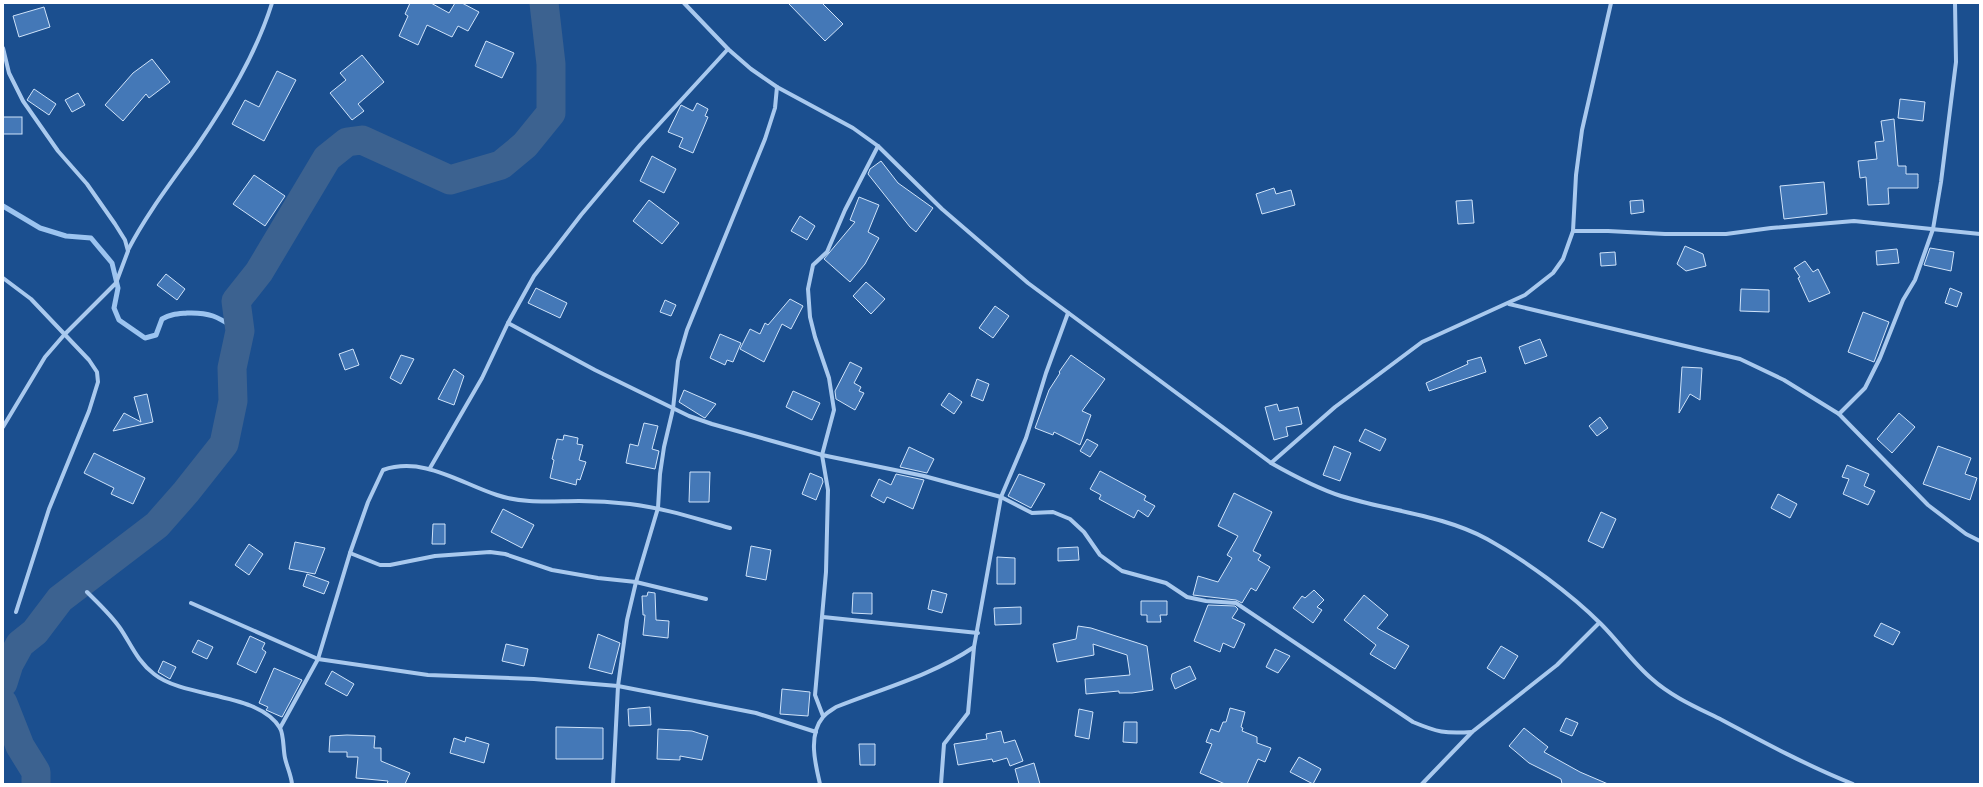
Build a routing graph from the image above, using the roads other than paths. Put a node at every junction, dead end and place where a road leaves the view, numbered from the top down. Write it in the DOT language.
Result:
graph roads {
  1 [pos="272,3"];
  2 [pos="684,3"];
  3 [pos="1611,3"];
  4 [pos="1955,3"];
  5 [pos="3,48"];
  6 [pos="728,49"];
  7 [pos="777,87"];
  8 [pos="878,146"];
  9 [pos="1933,229"];
  10 [pos="1573,231"];
  11 [pos="1980,234"];
  12 [pos="128,251"];
  13 [pos="3,278"];
  14 [pos="1509,304"];
  15 [pos="1068,313"];
  16 [pos="508,323"];
  17 [pos="64,335"];
  18 [pos="673,409"];
  19 [pos="1839,414"];
  20 [pos="3,427"];
  21 [pos="822,455"];
  22 [pos="1271,463"];
  23 [pos="430,468"];
  24 [pos="1001,497"];
  25 [pos="658,508"];
  26 [pos="730,528"];
  27 [pos="1980,540"];
  28 [pos="350,552"];
  29 [pos="636,582"];
  30 [pos="87,592"];
  31 [pos="706,599"];
  32 [pos="191,603"];
  33 [pos="16,612"];
  34 [pos="823,617"];
  35 [pos="1599,623"];
  36 [pos="978,633"];
  37 [pos="974,647"];
  38 [pos="318,659"];
  39 [pos="618,686"];
  40 [pos="823,716"];
  41 [pos="280,728"];
  42 [pos="816,732"];
  43 [pos="1472,732"];
  44 [pos="292,784"];
  45 [pos="613,784"];
  46 [pos="820,784"];
  47 [pos="941,784"];
  48 [pos="1422,784"];
  49 [pos="1853,784"];
  1 -- 12 [label="street"];
  2 -- 6 [label="street"];
  3 -- 10 [label="street"];
  4 -- 9 [label="street"];
  5 -- 12 [label="street"];
  6 -- 7 [label="street"];
  6 -- 16 [label="street"];
  7 -- 8 [label="street"];
  7 -- 18 [label="street"];
  8 -- 15 [label="street"];
  8 -- 21 [label="street"];
  9 -- 10 [label="street"];
  9 -- 11 [label="street"];
  9 -- 19 [label="street"];
  10 -- 14 [label="street"];
  12 -- 17 [label="street"];
  13 -- 17 [label="street"];
  14 -- 19 [label="street"];
  14 -- 22 [label="street"];
  15 -- 22 [label="street"];
  15 -- 24 [label="street"];
  16 -- 18 [label="street"];
  16 -- 23 [label="street"];
  17 -- 20 [label="street"];
  17 -- 33 [label="street"];
  18 -- 21 [label="street"];
  18 -- 25 [label="street"];
  19 -- 27 [label="street"];
  21 -- 24 [label="street"];
  21 -- 34 [label="street"];
  22 -- 35 [label="street"];
  23 -- 25 [label="street"];
  23 -- 28 [label="street"];
  24 -- 36 [label="street"];
  24 -- 43 [label="street"];
  25 -- 26 [label="street"];
  25 -- 29 [label="street"];
  28 -- 29 [label="street"];
  28 -- 38 [label="street"];
  29 -- 31 [label="street"];
  29 -- 39 [label="street"];
  30 -- 41 [label="street"];
  32 -- 38 [label="street"];
  34 -- 36 [label="street"];
  34 -- 40 [label="street"];
  35 -- 43 [label="street"];
  35 -- 49 [label="street"];
  36 -- 37 [label="street"];
  37 -- 40 [label="street"];
  37 -- 47 [label="street"];
  38 -- 39 [label="street"];
  38 -- 41 [label="street"];
  39 -- 42 [label="street"];
  39 -- 45 [label="street"];
  40 -- 42 [label="street"];
  41 -- 44 [label="street"];
  42 -- 46 [label="street"];
  43 -- 48 [label="street"];
}
